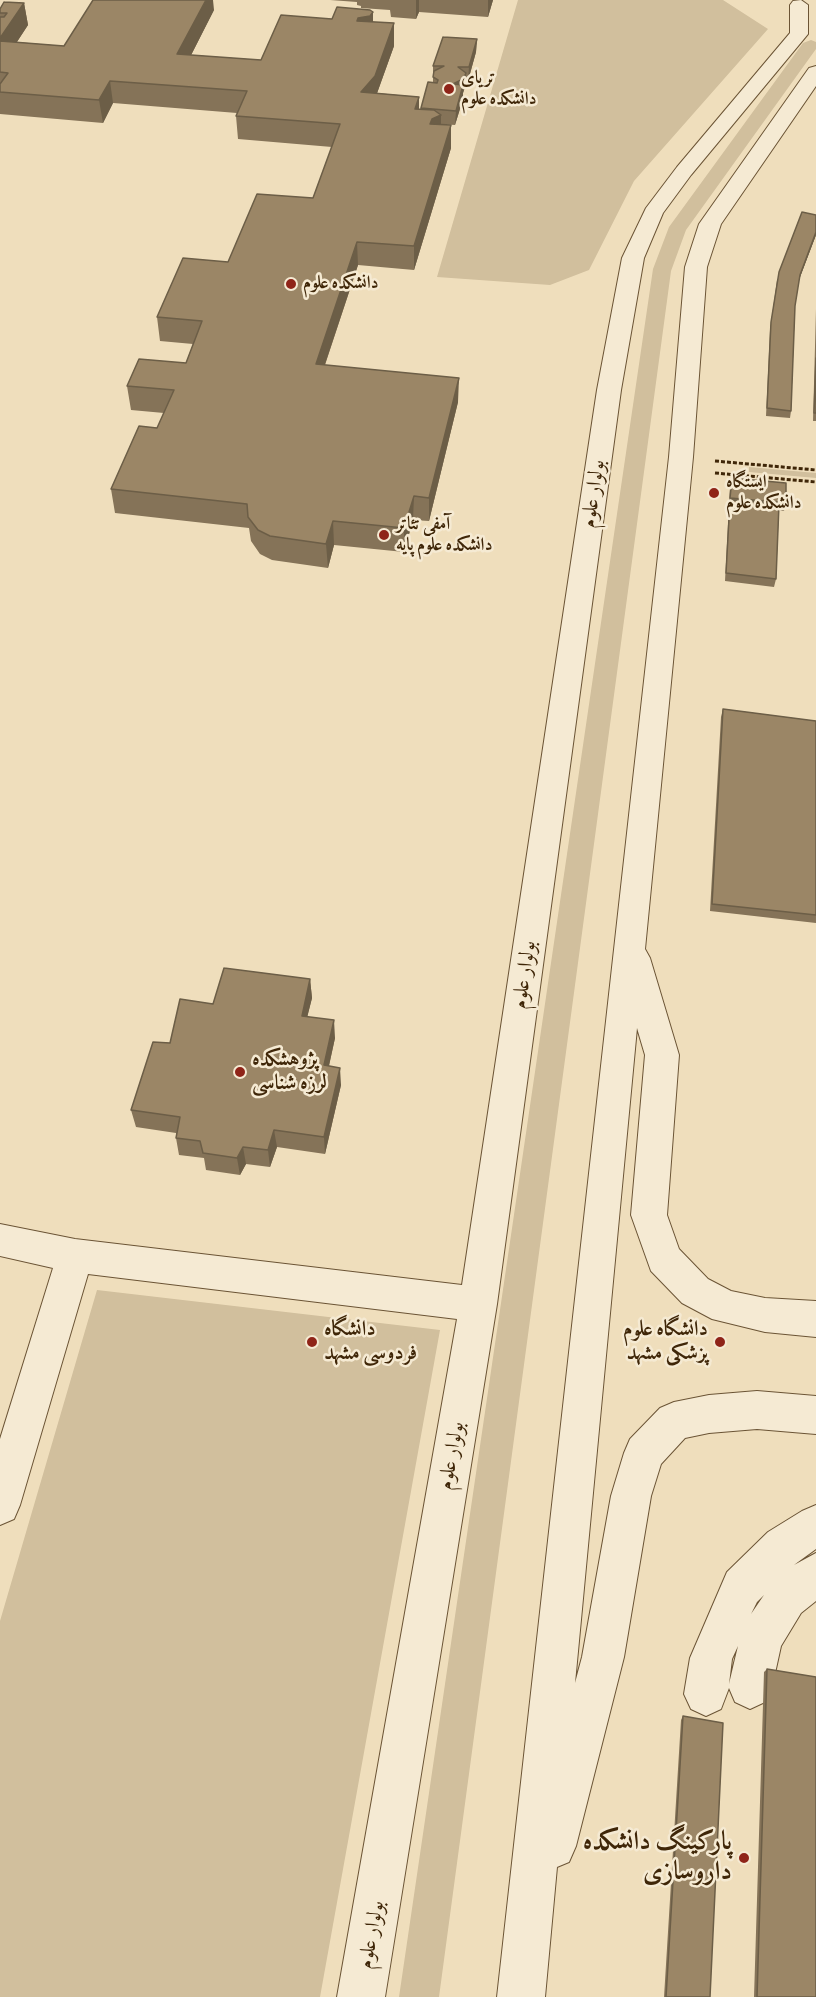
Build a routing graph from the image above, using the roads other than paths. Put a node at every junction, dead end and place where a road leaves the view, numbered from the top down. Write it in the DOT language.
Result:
graph roads {
  1 [pos="800,5"];
  2 [pos="816,72"];
  3 [pos="629,942"];
  4 [pos="0,1240"];
  5 [pos="75,1256"];
  6 [pos="477,1304"];
  7 [pos="816,1319"];
  8 [pos="816,1415"];
  9 [pos="0,1505"];
  10 [pos="816,1526"];
  11 [pos="816,1574"];
  12 [pos="750,1687"];
  13 [pos="706,1694"];
  14 [pos="527,1944"];
  15 [pos="361,1997"];
  16 [pos="521,1997"];
  1 -- 6 [label="lane, بولوار علوم"];
  2 -- 3 [label="lane"];
  3 -- 7 [label="lane"];
  3 -- 14 [label="lane"];
  4 -- 5 [label="lane"];
  5 -- 6 [label="lane"];
  5 -- 9 [label="lane"];
  6 -- 15 [label="lane, بولوار علوم"];
  8 -- 14 [label="lane"];
  10 -- 13 [label="lane"];
  11 -- 12 [label="lane"];
  14 -- 16 [label="lane"];
}
